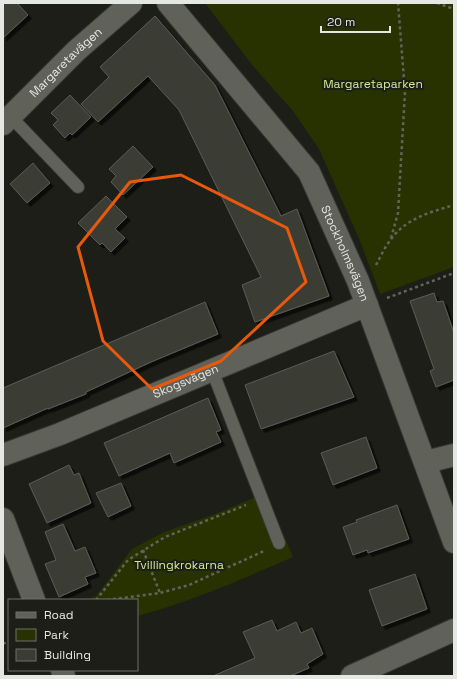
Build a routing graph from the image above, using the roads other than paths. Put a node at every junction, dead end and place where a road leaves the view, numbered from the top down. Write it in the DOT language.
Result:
graph roads {
  1 [pos="130,3"];
  2 [pos="168,3"];
  3 [pos="7,121"];
  4 [pos="78,187"];
  5 [pos="367,305"];
  6 [pos="212,370"];
  7 [pos="3,455"];
  8 [pos="454,455"];
  9 [pos="426,462"];
  10 [pos="3,519"];
  11 [pos="454,542"];
  12 [pos="279,543"];
  13 [pos="34,599"];
  14 [pos="454,630"];
  15 [pos="352,676"];
  1 -- 3 [label="street, Margaretavägen"];
  2 -- 5 [label="street, Stockholmsvägen"];
  3 -- 4 [label="lane"];
  5 -- 6 [label="street, Skogsvägen"];
  5 -- 9 [label="street, Stockholmsvägen"];
  6 -- 7 [label="street, Skogsvägen"];
  6 -- 12 [label="lane"];
  8 -- 9 [label="street"];
  9 -- 11 [label="street, Stockholmsvägen"];
  10 -- 13 [label="street"];
  14 -- 15 [label="street"];
}
